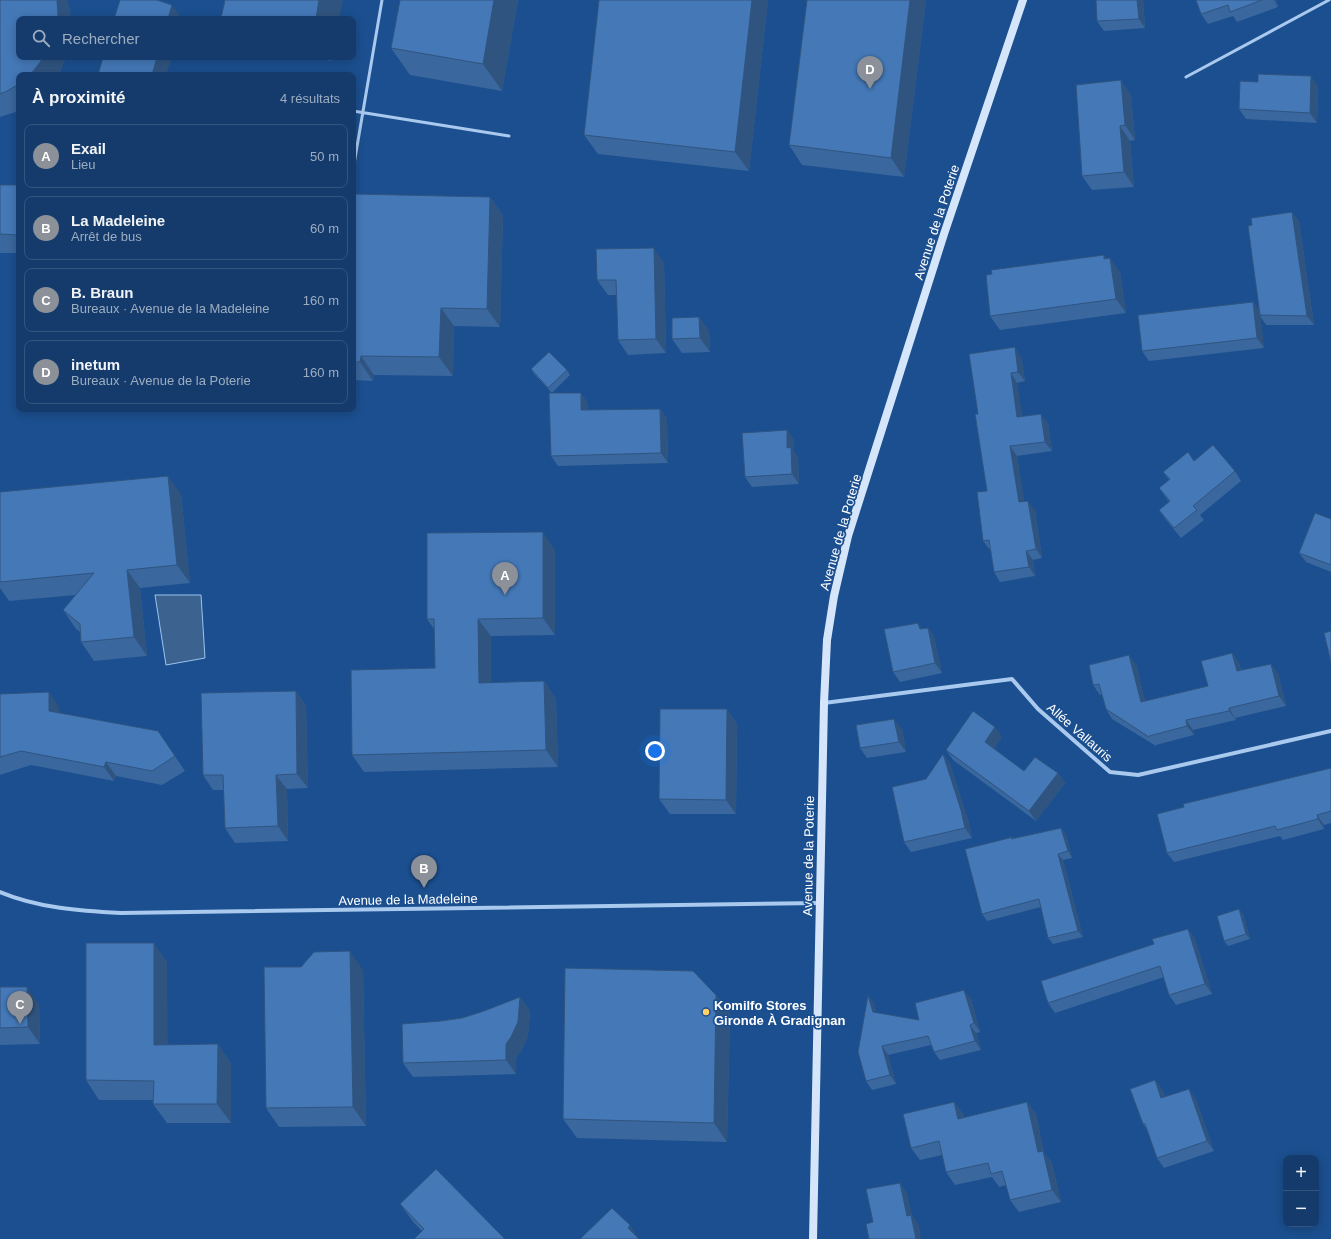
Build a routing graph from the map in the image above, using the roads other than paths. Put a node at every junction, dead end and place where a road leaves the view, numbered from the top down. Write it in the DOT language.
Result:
graph roads {
  1 [pos="382,0"];
  2 [pos="1023,0"];
  3 [pos="1328,0"];
  4 [pos="1186,77"];
  5 [pos="356,111"];
  6 [pos="363,112"];
  7 [pos="509,136"];
  8 [pos="356,153"];
  9 [pos="824,703"];
  10 [pos="1331,731"];
  11 [pos="0,892"];
  12 [pos="819,904"];
  13 [pos="813,1239"];
  1 -- 6 [label="lane"];
  2 -- 9 [label="street, Avenue de la Poterie"];
  3 -- 4 [label="lane"];
  5 -- 6 [label="lane"];
  6 -- 7 [label="lane"];
  6 -- 8 [label="lane"];
  9 -- 10 [label="street, Allée Vallauris"];
  9 -- 12 [label="street, Avenue de la Poterie"];
  11 -- 12 [label="street, Avenue de la Madeleine"];
  12 -- 13 [label="street, Avenue de la Poterie"];
}
